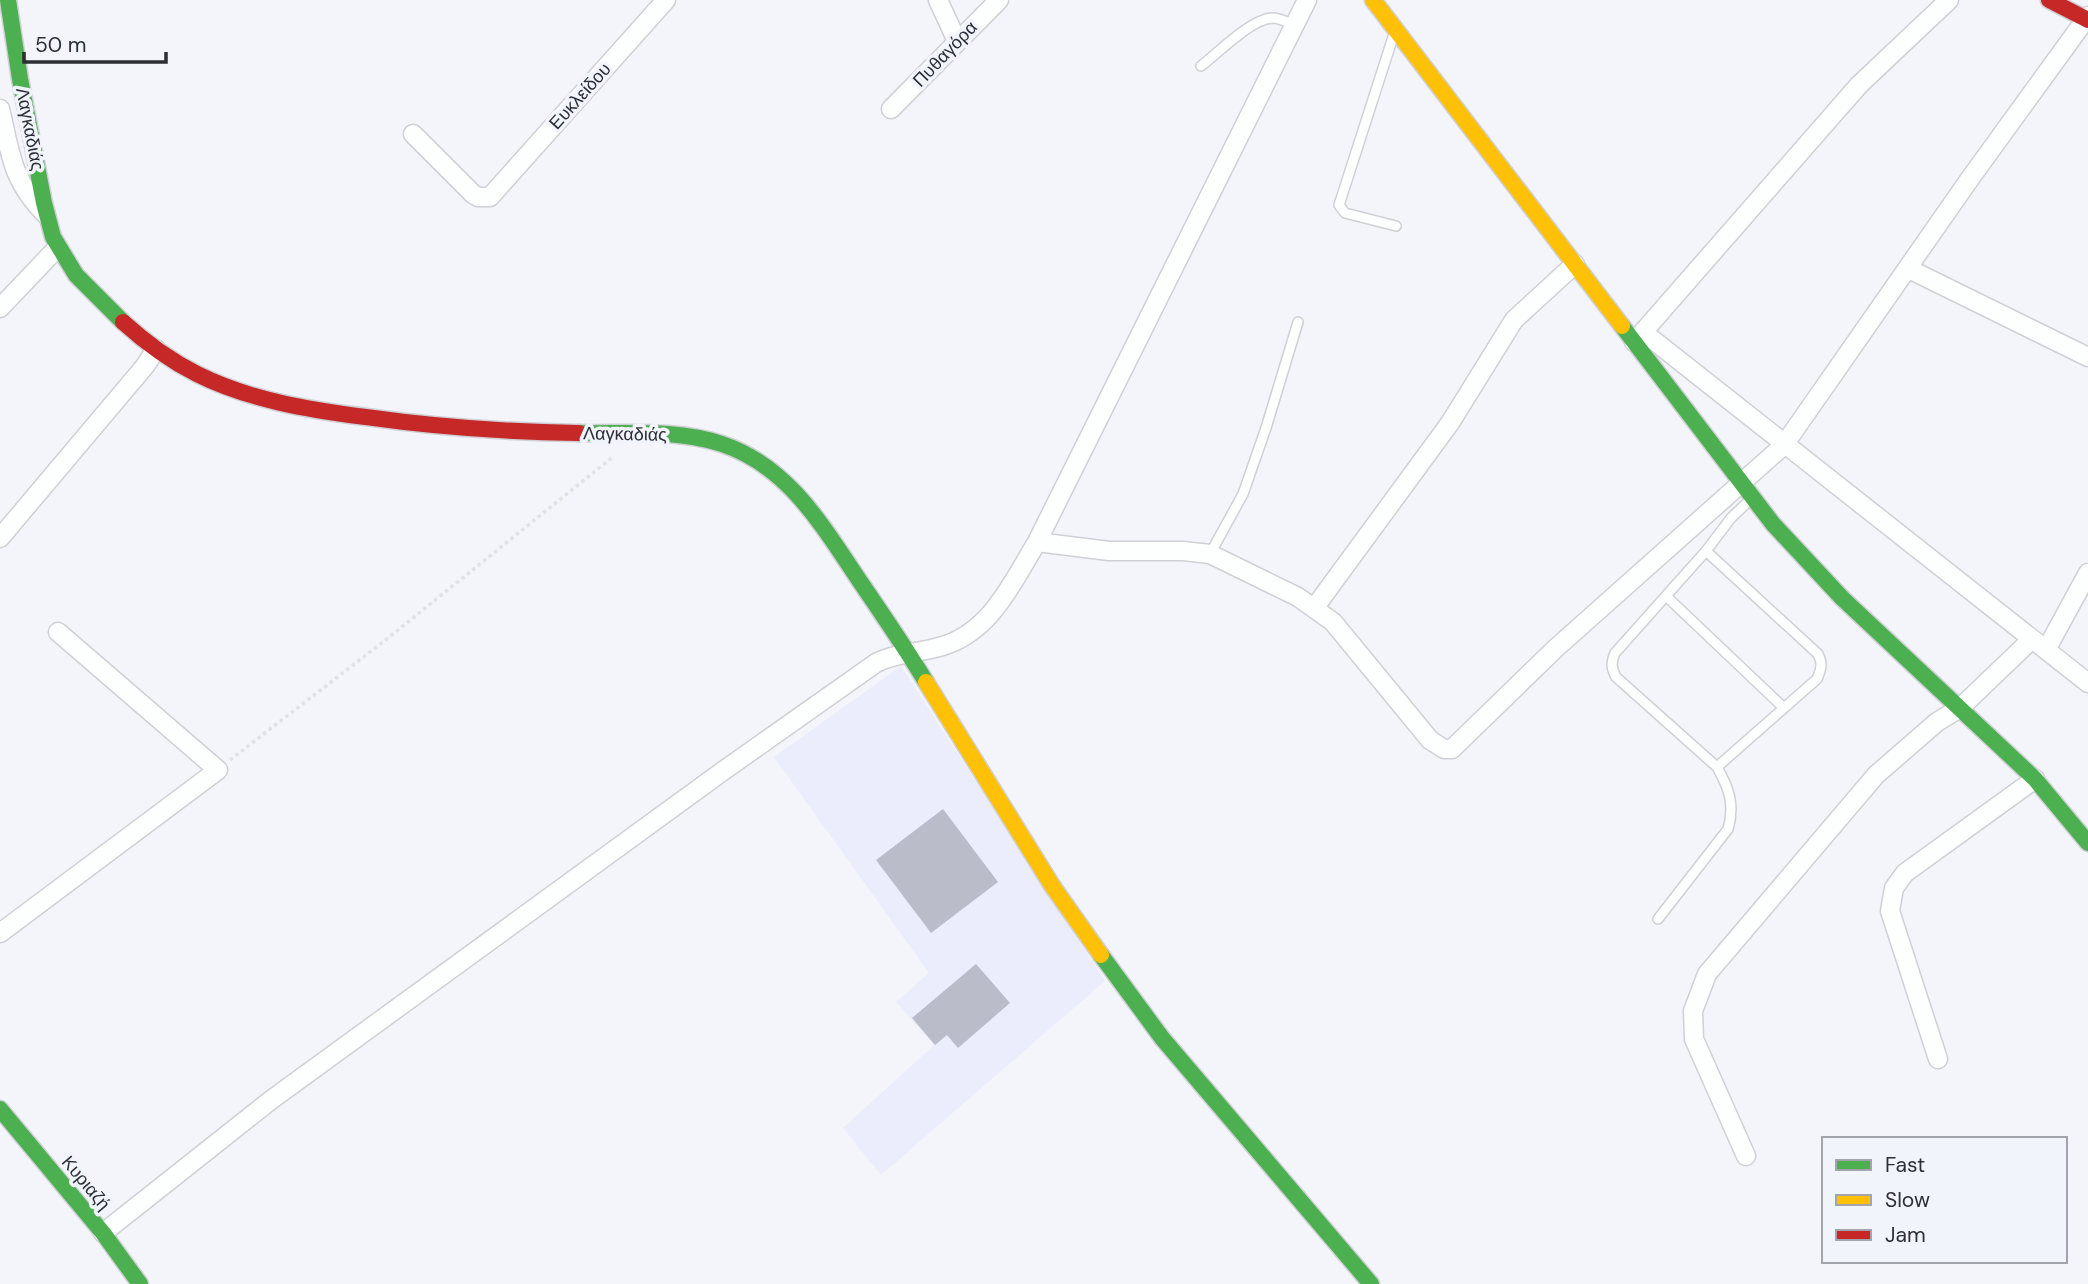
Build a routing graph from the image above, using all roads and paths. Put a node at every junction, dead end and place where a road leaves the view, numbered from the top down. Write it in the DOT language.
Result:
graph roads {
  1 [pos="8,0"];
  2 [pos="666,0"];
  3 [pos="938,0"];
  4 [pos="999,0"];
  5 [pos="1307,0"];
  6 [pos="1373,0"];
  7 [pos="1391,0"];
  8 [pos="1949,0"];
  9 [pos="2049,0"];
  10 [pos="2087,19"];
  11 [pos="1391,23"];
  12 [pos="1294,25"];
  13 [pos="957,41"];
  14 [pos="1201,66"];
  15 [pos="0,109"];
  16 [pos="891,109"];
  17 [pos="413,134"];
  18 [pos="47,217"];
  19 [pos="1396,226"];
  20 [pos="58,247"];
  21 [pos="1575,264"];
  22 [pos="1909,269"];
  23 [pos="0,308"];
  24 [pos="1298,322"];
  25 [pos="1638,337"];
  26 [pos="156,349"];
  27 [pos="2088,358"];
  28 [pos="642,434"];
  29 [pos="1784,445"];
  30 [pos="1747,491"];
  31 [pos="0,538"];
  32 [pos="1037,542"];
  33 [pos="1706,551"];
  34 [pos="1210,554"];
  35 [pos="2088,573"];
  36 [pos="1666,596"];
  37 [pos="1315,607"];
  38 [pos="58,632"];
  39 [pos="2039,644"];
  40 [pos="909,654"];
  41 [pos="2088,683"];
  42 [pos="1784,708"];
  43 [pos="1960,708"];
  44 [pos="1717,767"];
  45 [pos="218,770"];
  46 [pos="2035,779"];
  47 [pos="2088,843"];
  48 [pos="1658,919"];
  49 [pos="0,933"];
  50 [pos="1938,1059"];
  51 [pos="0,1109"];
  52 [pos="1746,1156"];
  53 [pos="103,1233"];
  54 [pos="140,1284"];
  55 [pos="1371,1284"];
  1 -- 18 [label="street, Λαγκαδιάς"];
  2 -- 17 [label="street, Ευκλείδου"];
  3 -- 13 [label="street"];
  4 -- 13 [label="street, Πυθαγόρα"];
  5 -- 12 [label="street"];
  6 -- 11 [label="street"];
  7 -- 11 [label="street"];
  8 -- 25 [label="street"];
  9 -- 10 [label="street"];
  10 -- 22 [label="street"];
  11 -- 19 [label="lane"];
  11 -- 21 [label="street"];
  12 -- 14 [label="lane"];
  12 -- 32 [label="street"];
  13 -- 16 [label="street, Πυθαγόρα"];
  15 -- 18 [label="street, Λαγκαδιάς"];
  18 -- 20 [label="street, Λαγκαδιάς"];
  20 -- 23 [label="street"];
  20 -- 26 [label="street, Λαγκαδιάς"];
  21 -- 25 [label="street"];
  21 -- 37 [label="street"];
  22 -- 27 [label="street"];
  22 -- 29 [label="street"];
  24 -- 34 [label="lane"];
  25 -- 29 [label="street"];
  25 -- 30 [label="street"];
  26 -- 28 [label="street, Λαγκαδιάς"];
  26 -- 31 [label="street"];
  28 -- 40 [label="street, Λαγκαδιάς"];
  28 -- 45 [label="path"];
  29 -- 30 [label="street"];
  29 -- 39 [label="street"];
  30 -- 33 [label="lane"];
  30 -- 37 [label="street"];
  30 -- 43 [label="street"];
  32 -- 34 [label="street"];
  32 -- 40 [label="street"];
  33 -- 36 [label="lane"];
  33 -- 42 [label="lane"];
  34 -- 37 [label="street"];
  35 -- 39 [label="street"];
  36 -- 42 [label="lane"];
  36 -- 44 [label="lane"];
  38 -- 45 [label="street"];
  39 -- 41 [label="street"];
  39 -- 43 [label="street"];
  40 -- 53 [label="street"];
  40 -- 55 [label="street, Λαγκαδιάς"];
  42 -- 44 [label="lane"];
  43 -- 46 [label="street"];
  43 -- 52 [label="street"];
  44 -- 48 [label="lane"];
  45 -- 49 [label="street"];
  46 -- 47 [label="street"];
  46 -- 50 [label="street"];
  51 -- 53 [label="street, Κυριαζή"];
  53 -- 54 [label="street, Κυριαζή"];
}
